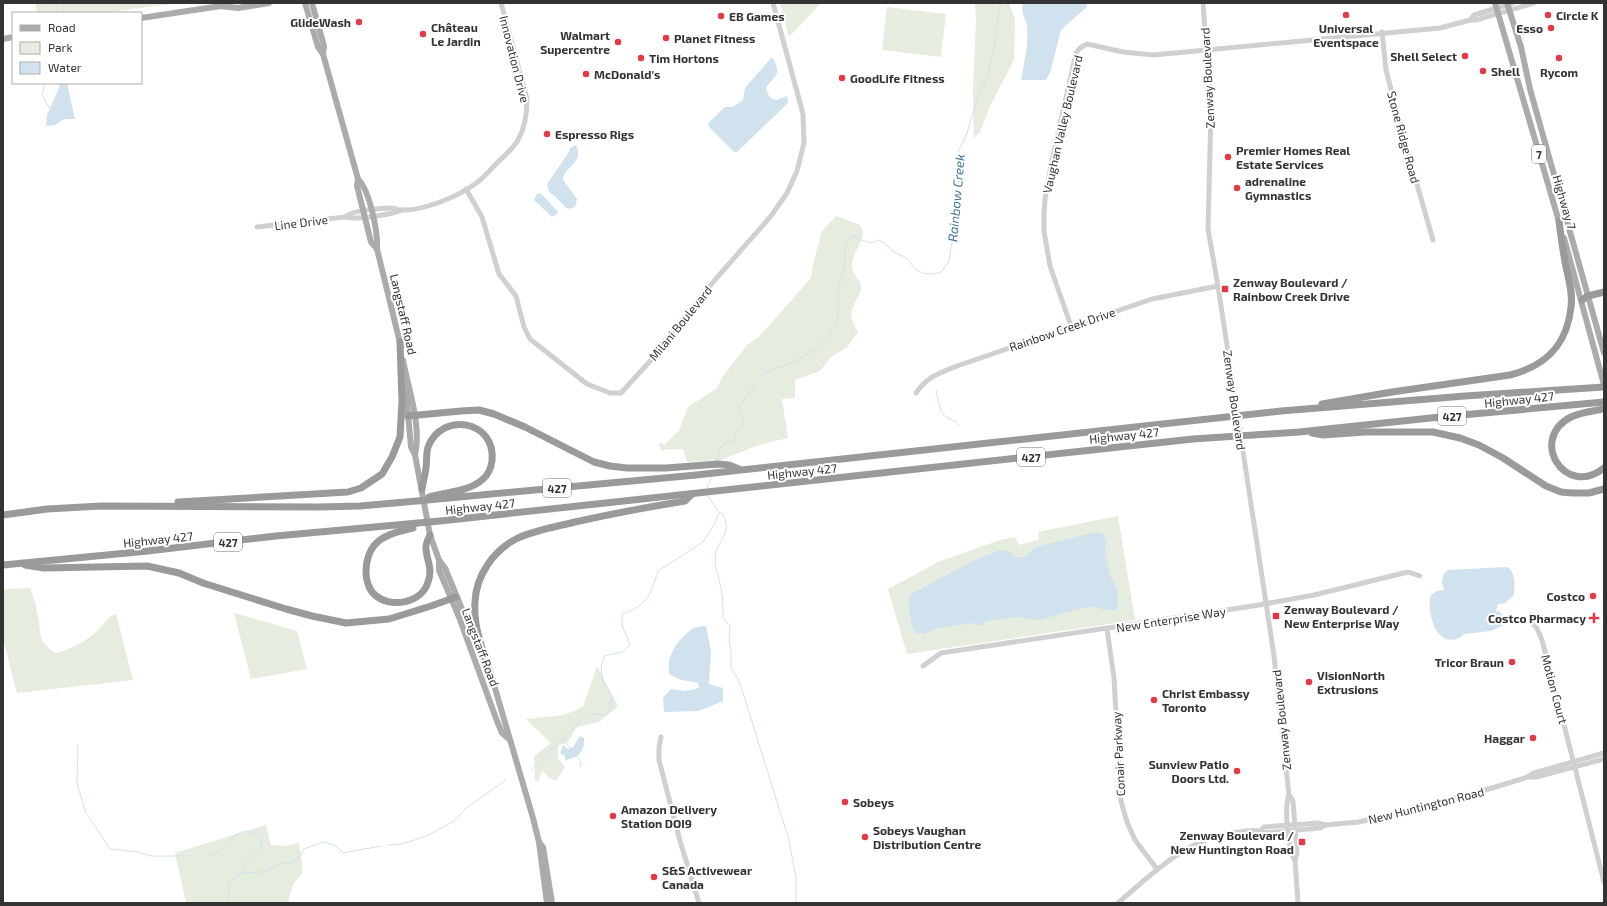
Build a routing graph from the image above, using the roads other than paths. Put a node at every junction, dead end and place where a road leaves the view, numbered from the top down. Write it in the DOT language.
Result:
graph roads {
  1 [pos="230,3"];
  2 [pos="269,3"];
  3 [pos="305,3"];
  4 [pos="312,3"];
  5 [pos="501,3"];
  6 [pos="773,3"];
  7 [pos="1202,3"];
  8 [pos="1534,3"];
  9 [pos="1509,5"];
  10 [pos="221,6"];
  11 [pos="1496,8"];
  12 [pos="142,18"];
  13 [pos="1382,32"];
  14 [pos="1207,50"];
  15 [pos="323,54"];
  16 [pos="358,179"];
  17 [pos="466,190"];
  18 [pos="372,213"];
  19 [pos="364,214"];
  20 [pos="1559,222"];
  21 [pos="257,227"];
  22 [pos="1433,240"];
  23 [pos="377,249"];
  24 [pos="1218,286"];
  25 [pos="1604,292"];
  26 [pos="1588,296"];
  27 [pos="1582,300"];
  28 [pos="1071,326"];
  29 [pos="400,342"];
  30 [pos="1604,353"];
  31 [pos="1604,385"];
  32 [pos="916,394"];
  33 [pos="1604,402"];
  34 [pos="1604,409"];
  35 [pos="1281,411"];
  36 [pos="411,416"];
  37 [pos="1300,432"];
  38 [pos="724,468"];
  39 [pos="1604,468"];
  40 [pos="422,489"];
  41 [pos="1604,489"];
  42 [pos="692,494"];
  43 [pos="417,501"];
  44 [pos="102,506"];
  45 [pos="3,516"];
  46 [pos="440,521"];
  47 [pos="430,535"];
  48 [pos="17,564"];
  49 [pos="3,565"];
  50 [pos="1420,576"];
  51 [pos="453,598"];
  52 [pos="1266,604"];
  53 [pos="1530,621"];
  54 [pos="1107,629"];
  55 [pos="923,666"];
  56 [pos="493,682"];
  57 [pos="661,737"];
  58 [pos="509,739"];
  59 [pos="1604,753"];
  60 [pos="1604,759"];
  61 [pos="1574,763"];
  62 [pos="1289,796"];
  63 [pos="1295,827"];
  64 [pos="1288,828"];
  65 [pos="539,842"];
  66 [pos="1295,860"];
  67 [pos="1157,869"];
  68 [pos="1604,882"];
  69 [pos="547,903"];
  70 [pos="552,903"];
  71 [pos="699,903"];
  72 [pos="1118,903"];
  73 [pos="1298,903"];
  1 -- 10 [label="main road"];
  2 -- 10 [label="main road"];
  3 -- 15 [label="main road, Langstaff Road"];
  4 -- 15 [label="main road, Langstaff Road"];
  5 -- 17 [label="street, Innovation Drive"];
  6 -- 17 [label="street, Milani Boulevard"];
  7 -- 14 [label="street, Zenway Boulevard"];
  8 -- 9 [label="street, Vaughan Valley Boulevard"];
  9 -- 11 [label="street, Vaughan Valley Boulevard"];
  9 -- 26 [label="main road, Highway 7 / 7"];
  10 -- 12 [label="main road"];
  11 -- 13 [label="street, Vaughan Valley Boulevard"];
  11 -- 20 [label="main road, Highway 7 / 7"];
  13 -- 14 [label="street, Vaughan Valley Boulevard"];
  13 -- 22 [label="street, Stone Ridge Road"];
  14 -- 24 [label="street, Zenway Boulevard"];
  14 -- 28 [label="street, Vaughan Valley Boulevard"];
  15 -- 16 [label="main road, Langstaff Road"];
  16 -- 18 [label="main road, Langstaff Road"];
  16 -- 19 [label="main road, Langstaff Road"];
  17 -- 18 [label="street, Innovation Drive"];
  18 -- 19 [label="street, Innovation Drive"];
  18 -- 23 [label="main road, Langstaff Road"];
  19 -- 21 [label="street, Line Drive"];
  19 -- 23 [label="main road, Langstaff Road"];
  20 -- 27 [label="main road, Highway 7 / 7"];
  20 -- 35 [label="highway"];
  23 -- 29 [label="main road, Langstaff Road"];
  24 -- 28 [label="street, Rainbow Creek Drive"];
  24 -- 52 [label="street, Zenway Boulevard"];
  25 -- 26 [label="highway"];
  26 -- 27 [label="highway"];
  26 -- 30 [label="main road, Highway 7 / 7"];
  27 -- 31 [label="main road, Highway 7 / 7"];
  28 -- 32 [label="street, Rainbow Creek Drive"];
  29 -- 36 [label="main road, Langstaff Road"];
  29 -- 44 [label="highway"];
  31 -- 35 [label="highway, Highway 427 / 427"];
  33 -- 37 [label="highway, Highway 427 / 427"];
  34 -- 39 [label="highway"];
  35 -- 38 [label="highway, Highway 427 / 427"];
  36 -- 38 [label="highway"];
  36 -- 40 [label="main road, Langstaff Road"];
  37 -- 41 [label="highway"];
  37 -- 42 [label="highway, Highway 427 / 427"];
  38 -- 43 [label="highway, Highway 427 / 427"];
  40 -- 43 [label="highway"];
  40 -- 47 [label="main road, Langstaff Road"];
  42 -- 46 [label="highway, Highway 427 / 427"];
  42 -- 56 [label="highway"];
  43 -- 44 [label="highway, Highway 427 / 427"];
  44 -- 45 [label="highway, Highway 427 / 427"];
  46 -- 47 [label="highway"];
  46 -- 48 [label="highway, Highway 427 / 427"];
  47 -- 51 [label="main road, Langstaff Road"];
  48 -- 49 [label="highway, Highway 427 / 427"];
  48 -- 51 [label="highway"];
  50 -- 52 [label="street, New Enterprise Way"];
  51 -- 56 [label="main road, Langstaff Road"];
  51 -- 58 [label="main road, Langstaff Road"];
  52 -- 54 [label="street, New Enterprise Way"];
  52 -- 62 [label="street, Zenway Boulevard"];
  53 -- 61 [label="street, Motion Court"];
  54 -- 55 [label="street, New Enterprise Way"];
  54 -- 67 [label="street, Conair Parkway"];
  56 -- 58 [label="main road, Langstaff Road"];
  57 -- 71 [label="street"];
  58 -- 65 [label="main road, Langstaff Road"];
  59 -- 61 [label="street, New Huntington Road"];
  60 -- 61 [label="street, New Huntington Road"];
  61 -- 63 [label="street, New Huntington Road"];
  61 -- 68 [label="street, Motion Court"];
  62 -- 63 [label="street, Zenway Boulevard"];
  62 -- 64 [label="street, Zenway Boulevard"];
  63 -- 64 [label="street, New Huntington Road"];
  63 -- 66 [label="street, Zenway Boulevard"];
  64 -- 66 [label="street, Zenway Boulevard"];
  64 -- 67 [label="street, New Huntington Road"];
  65 -- 69 [label="main road, Langstaff Road"];
  65 -- 70 [label="main road, Langstaff Road"];
  66 -- 73 [label="street, Zenway Boulevard"];
  67 -- 72 [label="street, New Huntington Road"];
}
